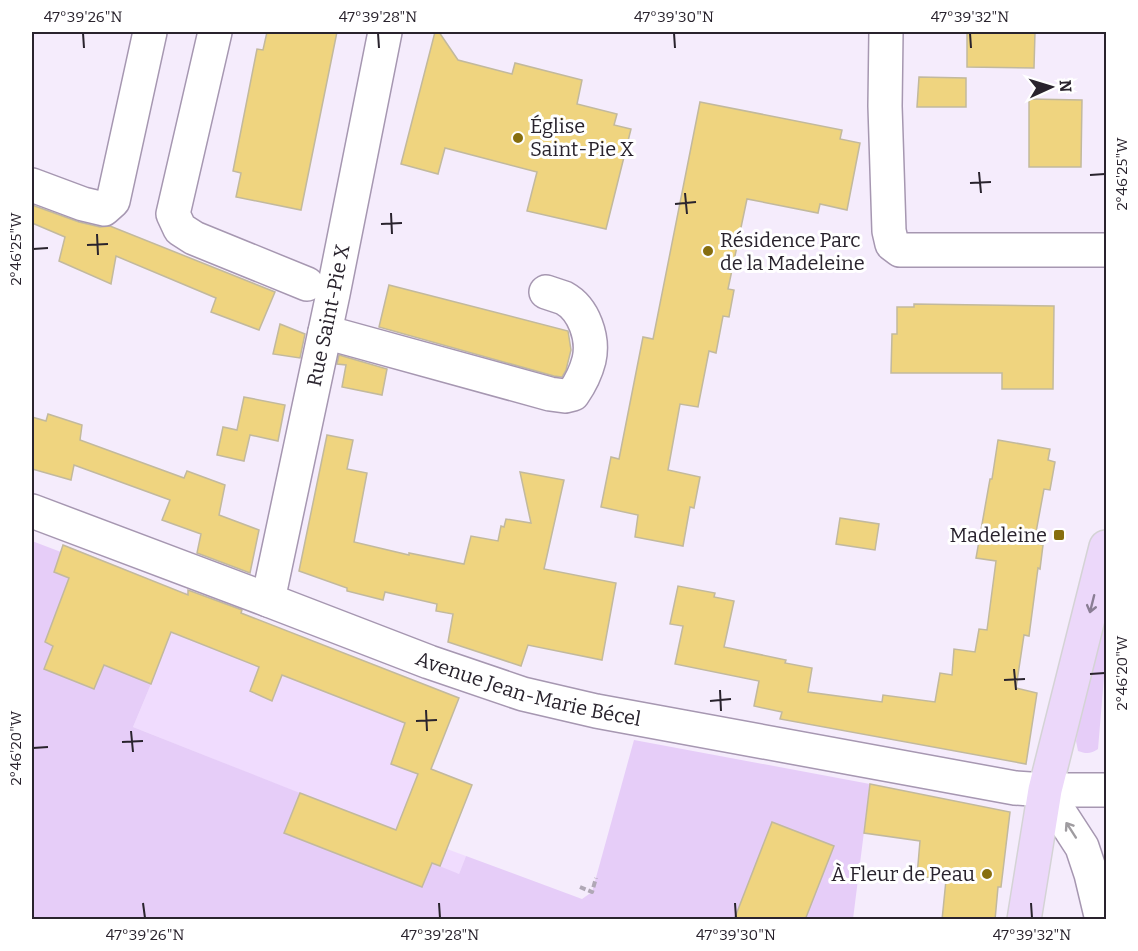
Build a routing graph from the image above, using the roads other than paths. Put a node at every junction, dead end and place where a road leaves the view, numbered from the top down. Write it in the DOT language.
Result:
graph roads {
  1 [pos="150,32"];
  2 [pos="215,32"];
  3 [pos="385,32"];
  4 [pos="886,32"];
  5 [pos="32,184"];
  6 [pos="1107,250"];
  7 [pos="307,284"];
  8 [pos="546,292"];
  9 [pos="325,332"];
  10 [pos="32,511"];
  11 [pos="1107,547"];
  12 [pos="268,600"];
  13 [pos="1045,790"];
  14 [pos="1107,790"];
  15 [pos="1024,920"];
  16 [pos="1102,920"];
  1 -- 5 [label="street"];
  2 -- 7 [label="street"];
  3 -- 9 [label="street, Rue Saint-Pie X"];
  4 -- 6 [label="street"];
  8 -- 9 [label="street"];
  9 -- 12 [label="street, Rue Saint-Pie X"];
  10 -- 12 [label="street, Avenue Jean-Marie Bécel"];
  11 -- 13 [label="main road, one-way"];
  12 -- 13 [label="street, Avenue Jean-Marie Bécel"];
  13 -- 14 [label="street, Avenue Jean-Marie Bécel"];
  13 -- 15 [label="main road"];
  16 -- 13 [label="street, one-way"];
}
